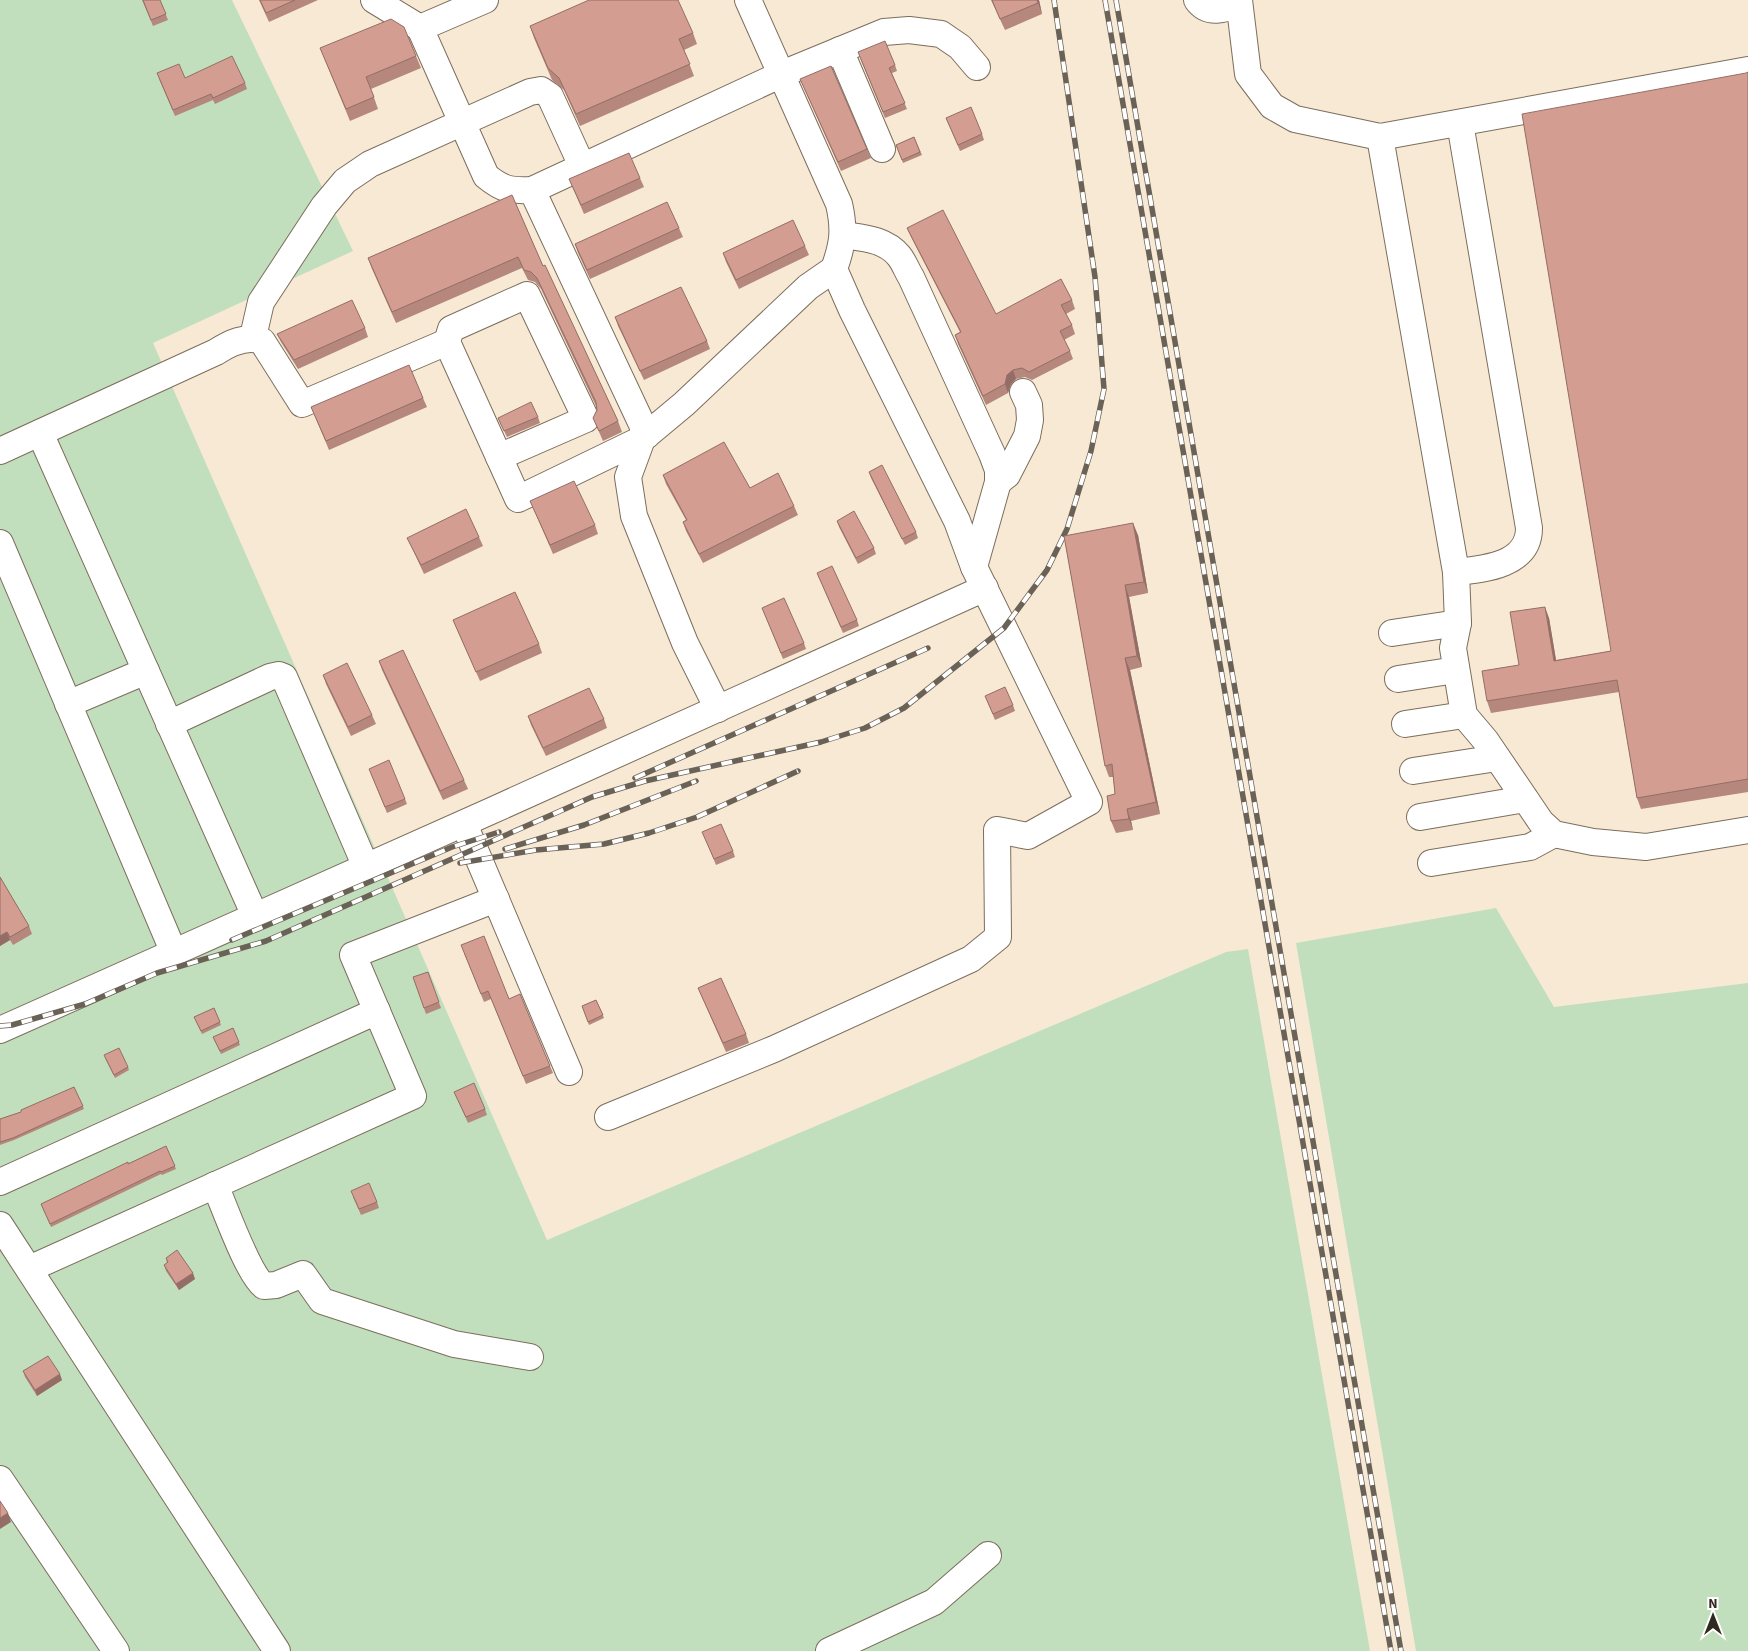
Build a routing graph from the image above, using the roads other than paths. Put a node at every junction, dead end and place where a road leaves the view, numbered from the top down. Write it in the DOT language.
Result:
graph roads {
  1 [pos="374,0"];
  2 [pos="485,0"];
  3 [pos="748,0"];
  4 [pos="1197,0"];
  5 [pos="1239,5"];
  6 [pos="420,28"];
  7 [pos="840,50"];
  8 [pos="977,67"];
  9 [pos="1748,70"];
  10 [pos="782,74"];
  11 [pos="462,122"];
  12 [pos="1460,123"];
  13 [pos="1380,137"];
  14 [pos="882,149"];
  15 [pos="582,166"];
  16 [pos="532,190"];
  17 [pos="844,235"];
  18 [pos="834,269"];
  19 [pos="253,337"];
  20 [pos="447,342"];
  21 [pos="1023,392"];
  22 [pos="40,433"];
  23 [pos="644,437"];
  24 [pos="0,451"];
  25 [pos="499,457"];
  26 [pos="998,482"];
  27 [pos="0,543"];
  28 [pos="1456,572"];
  29 [pos="980,578"];
  30 [pos="1458,623"];
  31 [pos="1392,633"];
  32 [pos="1456,670"];
  33 [pos="146,671"];
  34 [pos="1398,680"];
  35 [pos="68,704"];
  36 [pos="718,708"];
  37 [pos="1464,715"];
  38 [pos="169,724"];
  39 [pos="1405,724"];
  40 [pos="1497,758"];
  41 [pos="1413,772"];
  42 [pos="1525,799"];
  43 [pos="1420,816"];
  44 [pos="464,824"];
  45 [pos="1748,830"];
  46 [pos="1554,834"];
  47 [pos="1431,863"];
  48 [pos="366,867"];
  49 [pos="496,899"];
  50 [pos="255,916"];
  51 [pos="174,953"];
  52 [pos="377,1011"];
  53 [pos="0,1030"];
  54 [pos="569,1072"];
  55 [pos="608,1117"];
  56 [pos="0,1182"];
  57 [pos="215,1185"];
  58 [pos="0,1224"];
  59 [pos="29,1269"];
  60 [pos="530,1357"];
  61 [pos="0,1479"];
  62 [pos="988,1555"];
  63 [pos="116,1651"];
  64 [pos="277,1651"];
  65 [pos="829,1651"];
  1 -- 6 [label="street"];
  2 -- 6 [label="street"];
  3 -- 10 [label="street"];
  4 -- 5 [label="street"];
  5 -- 13 [label="street"];
  6 -- 11 [label="street"];
  7 -- 8 [label="street"];
  7 -- 10 [label="street"];
  7 -- 14 [label="street"];
  9 -- 12 [label="street"];
  10 -- 15 [label="street"];
  10 -- 17 [label="street"];
  11 -- 15 [label="street"];
  11 -- 16 [label="street"];
  11 -- 19 [label="street"];
  12 -- 13 [label="street"];
  12 -- 28 [label="street"];
  13 -- 28 [label="street"];
  15 -- 16 [label="street"];
  16 -- 23 [label="street"];
  17 -- 18 [label="street"];
  17 -- 26 [label="street"];
  18 -- 23 [label="street"];
  18 -- 29 [label="street"];
  19 -- 20 [label="street"];
  19 -- 22 [label="street"];
  20 -- 25 [label="street"];
  20 -- 25 [label="street"];
  21 -- 26 [label="street"];
  22 -- 24 [label="street"];
  22 -- 33 [label="street"];
  23 -- 25 [label="street"];
  23 -- 36 [label="street"];
  26 -- 29 [label="street"];
  27 -- 35 [label="street"];
  28 -- 30 [label="street"];
  29 -- 36 [label="street"];
  29 -- 55 [label="street"];
  30 -- 31 [label="street"];
  30 -- 32 [label="street"];
  32 -- 34 [label="street"];
  32 -- 37 [label="street"];
  33 -- 35 [label="street"];
  33 -- 38 [label="street"];
  35 -- 51 [label="street"];
  36 -- 44 [label="street"];
  37 -- 39 [label="street"];
  37 -- 40 [label="street"];
  38 -- 48 [label="street"];
  38 -- 50 [label="street"];
  40 -- 41 [label="street"];
  40 -- 42 [label="street"];
  42 -- 43 [label="street"];
  42 -- 46 [label="street"];
  44 -- 48 [label="street"];
  44 -- 49 [label="street"];
  45 -- 46 [label="street"];
  46 -- 47 [label="street"];
  48 -- 50 [label="street"];
  49 -- 52 [label="street"];
  49 -- 54 [label="street"];
  50 -- 51 [label="street"];
  51 -- 53 [label="street"];
  52 -- 56 [label="street"];
  52 -- 57 [label="street"];
  57 -- 59 [label="street"];
  57 -- 60 [label="street"];
  58 -- 59 [label="street"];
  59 -- 64 [label="street"];
  61 -- 63 [label="street"];
  62 -- 65 [label="street"];
}
